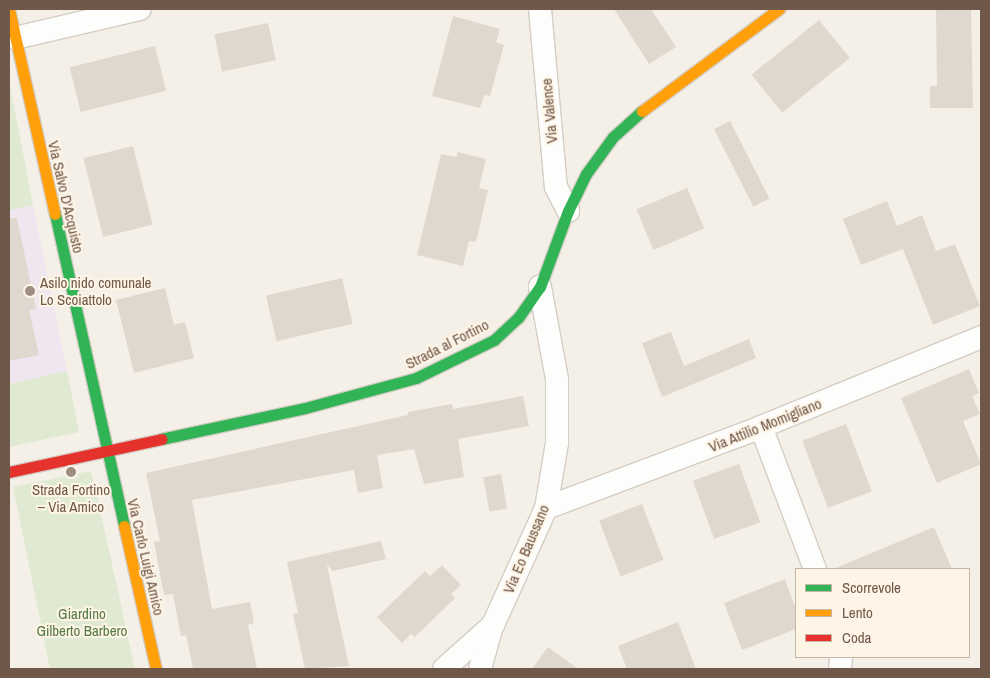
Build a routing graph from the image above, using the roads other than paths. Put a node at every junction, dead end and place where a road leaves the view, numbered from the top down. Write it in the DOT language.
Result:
graph roads {
  1 [pos="9,9"];
  2 [pos="140,9"];
  3 [pos="540,9"];
  4 [pos="779,9"];
  5 [pos="15,38"];
  6 [pos="568,211"];
  7 [pos="540,288"];
  8 [pos="981,337"];
  9 [pos="761,427"];
  10 [pos="107,450"];
  11 [pos="9,472"];
  12 [pos="546,508"];
  13 [pos="815,568"];
  14 [pos="493,626"];
  15 [pos="156,669"];
  16 [pos="444,669"];
  17 [pos="480,669"];
  1 -- 5 [label="street, Via Salvo D'Acquisto"];
  2 -- 5 [label="street"];
  3 -- 6 [label="street, Via Valence"];
  4 -- 6 [label="street, Strada al Fortino"];
  5 -- 10 [label="street, Via Salvo D'Acquisto"];
  6 -- 7 [label="street, Strada al Fortino"];
  7 -- 10 [label="street, Strada al Fortino"];
  7 -- 12 [label="street, Via Eo Baussano"];
  8 -- 9 [label="street, Via Attilio Momigliano"];
  9 -- 12 [label="street, Via Attilio Momigliano"];
  9 -- 13 [label="street"];
  10 -- 11 [label="street, Strada al Fortino"];
  10 -- 15 [label="street, Via Carlo Luigi Amico"];
  12 -- 14 [label="street, Via Eo Baussano"];
  14 -- 16 [label="street, Via Eo Baussano"];
  14 -- 17 [label="street"];
}
